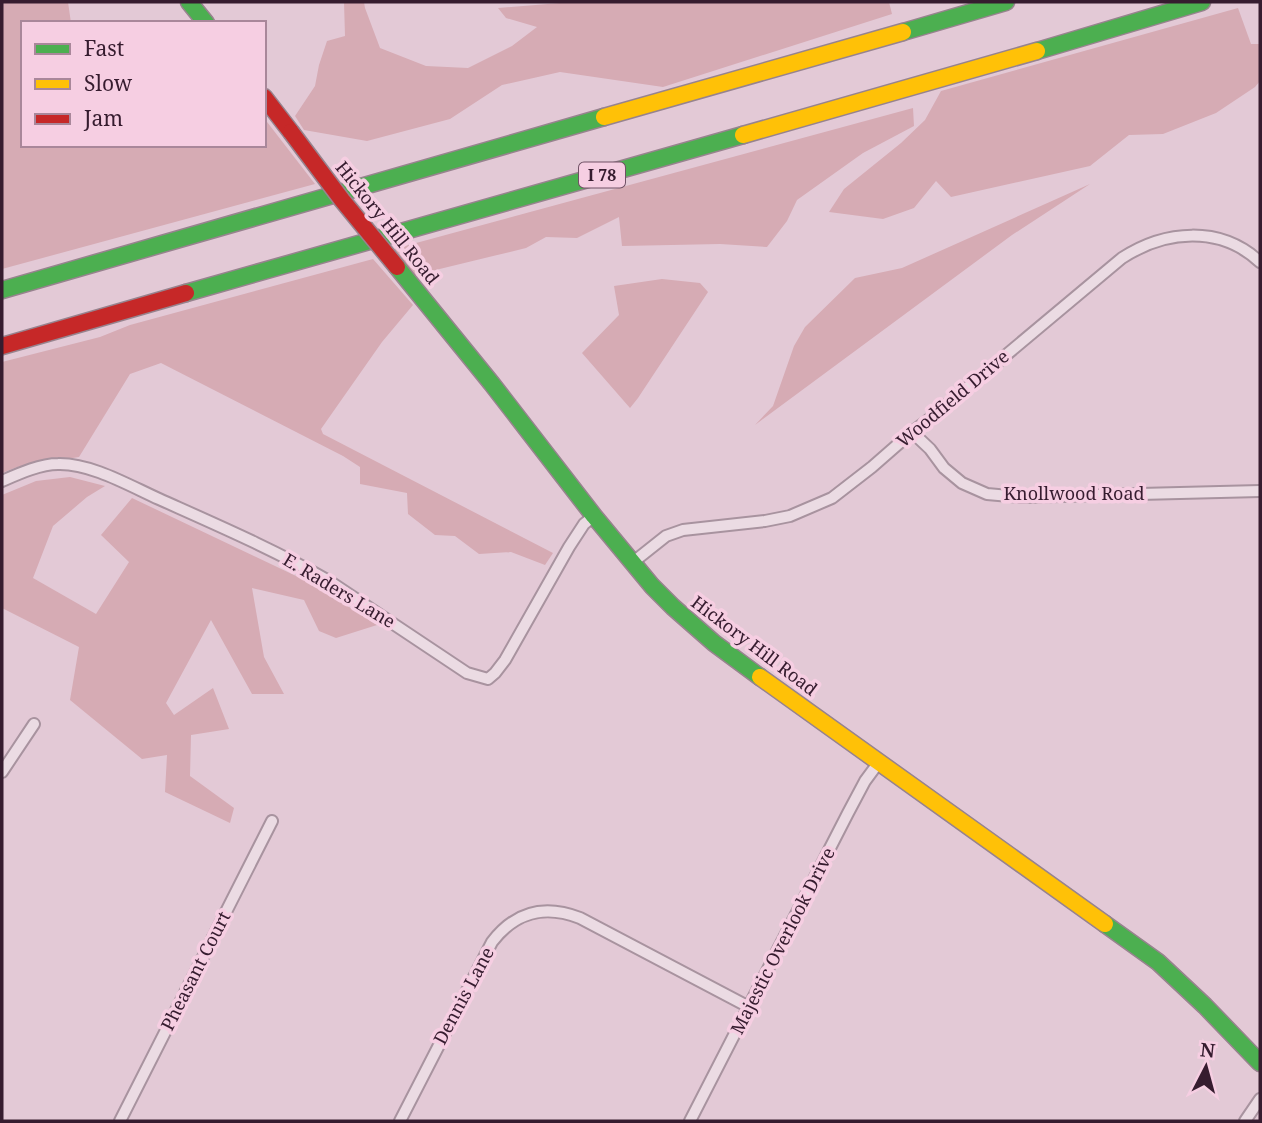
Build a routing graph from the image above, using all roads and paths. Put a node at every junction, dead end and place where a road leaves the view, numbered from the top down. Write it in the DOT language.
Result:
graph roads {
  1 [pos="189,2"];
  2 [pos="1006,2"];
  3 [pos="1202,2"];
  4 [pos="204,21"];
  5 [pos="266,100"];
  6 [pos="1260,262"];
  7 [pos="2,290"];
  8 [pos="2,346"];
  9 [pos="912,432"];
  10 [pos="2,481"];
  11 [pos="1260,491"];
  12 [pos="594,516"];
  13 [pos="632,563"];
  14 [pos="34,724"];
  15 [pos="879,762"];
  16 [pos="2,772"];
  17 [pos="272,821"];
  18 [pos="749,1007"];
  19 [pos="1260,1063"];
  20 [pos="1260,1099"];
  21 [pos="120,1121"];
  22 [pos="400,1121"];
  23 [pos="690,1121"];
  24 [pos="1245,1121"];
  1 -- 4 [label="main road"];
  2 -- 7 [label="main road"];
  3 -- 8 [label="main road, I 78"];
  5 -- 12 [label="main road, Hickory Hill Road, bridge"];
  6 -- 9 [label="street, Woodfield Drive"];
  9 -- 11 [label="street, Knollwood Road"];
  9 -- 13 [label="street, Woodfield Drive"];
  10 -- 12 [label="street, E. Raders Lane"];
  12 -- 13 [label="main road, Hickory Hill Road"];
  13 -- 15 [label="main road, Hickory Hill Road"];
  14 -- 16 [label="street"];
  15 -- 18 [label="street, Majestic Overlook Drive"];
  15 -- 19 [label="main road, Hickory Hill Road"];
  17 -- 21 [label="street, Pheasant Court"];
  18 -- 22 [label="street, Dennis Lane"];
  18 -- 23 [label="street, Majestic Overlook Drive"];
  20 -- 24 [label="street"];
}
